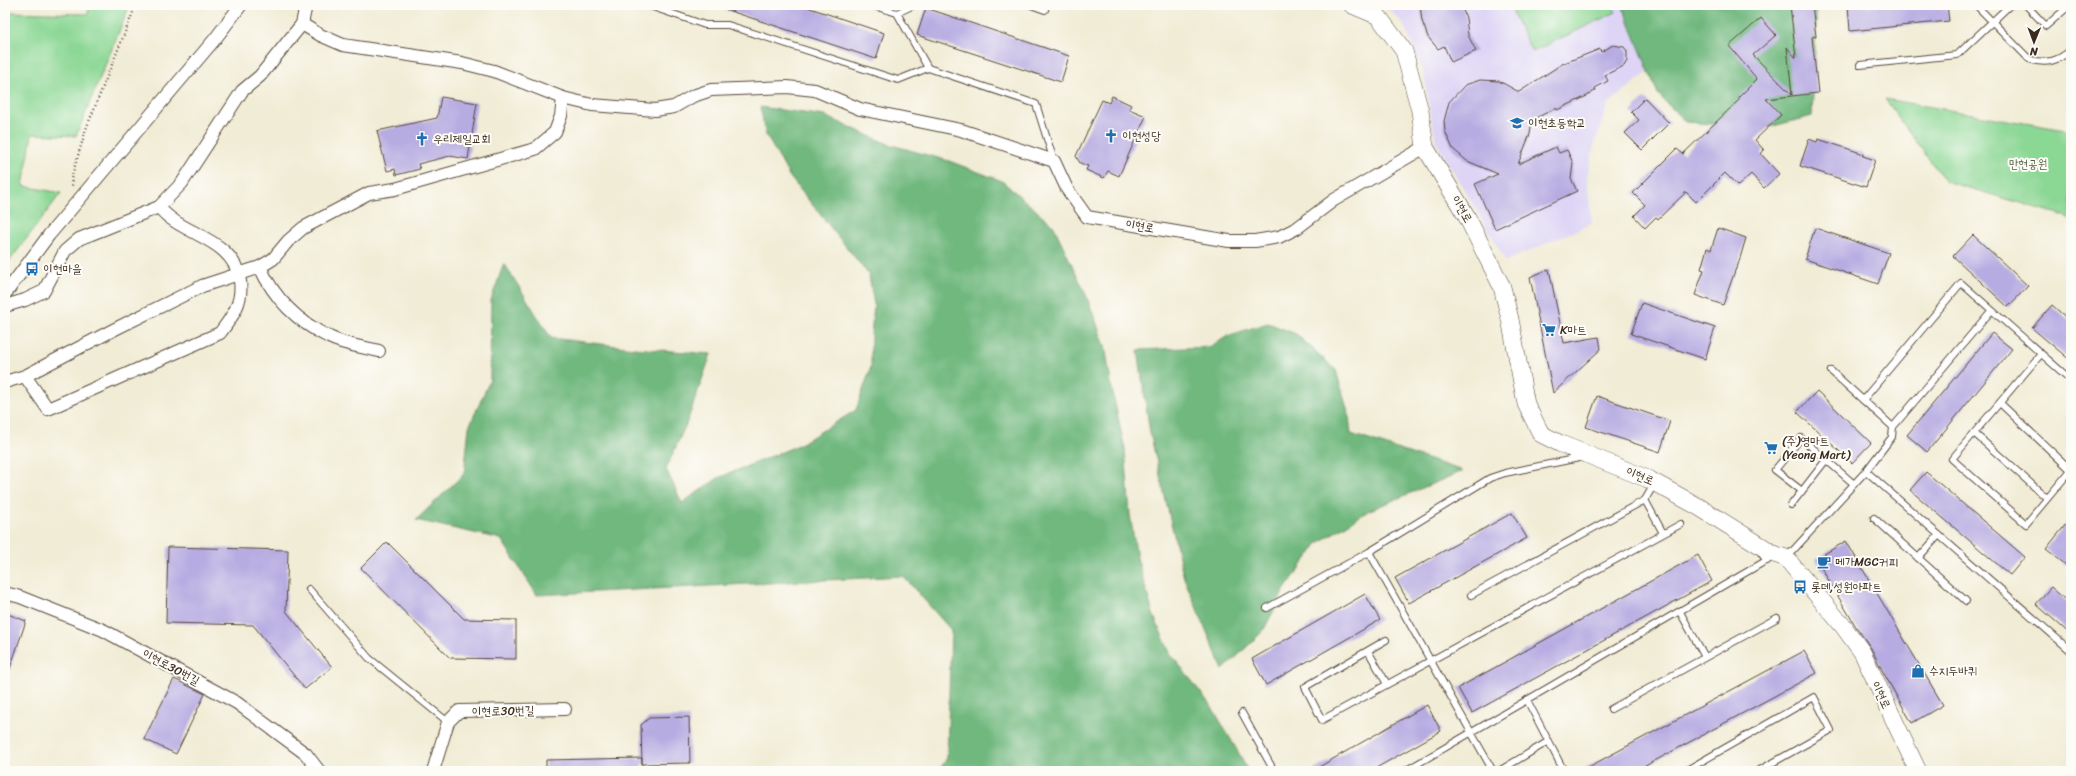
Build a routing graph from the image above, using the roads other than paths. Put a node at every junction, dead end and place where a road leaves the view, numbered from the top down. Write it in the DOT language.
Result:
graph roads {
  1 [pos="241,5"];
  2 [pos="306,5"];
  3 [pos="647,5"];
  4 [pos="914,5"];
  5 [pos="1031,5"];
  6 [pos="1352,5"];
  7 [pos="1976,5"];
  8 [pos="2010,5"];
  9 [pos="2026,5"];
  10 [pos="2070,5"];
  11 [pos="877,7"];
  12 [pos="1045,10"];
  13 [pos="897,13"];
  14 [pos="1992,22"];
  15 [pos="302,24"];
  16 [pos="2071,50"];
  17 [pos="1860,65"];
  18 [pos="928,68"];
  19 [pos="564,98"];
  20 [pos="1425,147"];
  21 [pos="1054,161"];
  22 [pos="159,207"];
  23 [pos="260,267"];
  24 [pos="239,273"];
  25 [pos="5,294"];
  26 [pos="5,306"];
  27 [pos="1991,311"];
  28 [pos="379,352"];
  29 [pos="2041,354"];
  30 [pos="1831,371"];
  31 [pos="25,376"];
  32 [pos="2071,380"];
  33 [pos="5,382"];
  34 [pos="1862,400"];
  35 [pos="2000,403"];
  36 [pos="1893,427"];
  37 [pos="1974,433"];
  38 [pos="1826,460"];
  39 [pos="2071,470"];
  40 [pos="1866,471"];
  41 [pos="1854,484"];
  42 [pos="1653,486"];
  43 [pos="1802,491"];
  44 [pos="2047,498"];
  45 [pos="1645,500"];
  46 [pos="1791,505"];
  47 [pos="1874,518"];
  48 [pos="1681,524"];
  49 [pos="1663,533"];
  50 [pos="1939,535"];
  51 [pos="1369,552"];
  52 [pos="1776,558"];
  53 [pos="1918,558"];
  54 [pos="309,590"];
  55 [pos="5,593"];
  56 [pos="1471,596"];
  57 [pos="1966,601"];
  58 [pos="1267,608"];
  59 [pos="1680,612"];
  60 [pos="1777,618"];
  61 [pos="1386,640"];
  62 [pos="1368,651"];
  63 [pos="2071,651"];
  64 [pos="1705,657"];
  65 [pos="1430,661"];
  66 [pos="1387,684"];
  67 [pos="1527,700"];
  68 [pos="565,709"];
  69 [pos="1611,709"];
  70 [pos="1242,713"];
  71 [pos="448,722"];
  72 [pos="1471,734"];
  73 [pos="1549,741"];
  74 [pos="319,771"];
  75 [pos="433,771"];
  76 [pos="1274,771"];
  77 [pos="1405,771"];
  78 [pos="1493,771"];
  79 [pos="1499,771"];
  80 [pos="1564,771"];
  81 [pos="1685,771"];
  82 [pos="1758,771"];
  83 [pos="1918,771"];
  1 -- 25 [label="street"];
  2 -- 15 [label="street"];
  3 -- 18 [label="lane"];
  4 -- 13 [label="lane"];
  5 -- 12 [label="lane"];
  6 -- 20 [label="street, 이현로"];
  7 -- 14 [label="lane"];
  8 -- 14 [label="lane"];
  9 -- 10 [label="lane"];
  11 -- 13 [label="lane"];
  13 -- 18 [label="lane"];
  14 -- 16 [label="lane"];
  14 -- 17 [label="lane"];
  15 -- 19 [label="street"];
  15 -- 22 [label="street"];
  18 -- 21 [label="lane"];
  19 -- 21 [label="street"];
  19 -- 23 [label="street"];
  20 -- 21 [label="street, 이현로"];
  20 -- 52 [label="street, 이현로"];
  22 -- 24 [label="street"];
  22 -- 26 [label="street"];
  23 -- 24 [label="street"];
  23 -- 28 [label="street"];
  24 -- 31 [label="street"];
  24 -- 31 [label="street"];
  27 -- 29 [label="lane"];
  27 -- 34 [label="lane"];
  27 -- 36 [label="lane"];
  29 -- 32 [label="lane"];
  29 -- 35 [label="lane"];
  30 -- 34 [label="lane"];
  31 -- 33 [label="street"];
  34 -- 36 [label="lane"];
  35 -- 37 [label="lane"];
  35 -- 39 [label="lane"];
  36 -- 40 [label="lane"];
  37 -- 44 [label="lane"];
  37 -- 44 [label="lane"];
  38 -- 41 [label="lane"];
  38 -- 43 [label="lane"];
  38 -- 43 [label="lane"];
  39 -- 44 [label="lane"];
  40 -- 41 [label="lane"];
  40 -- 50 [label="lane"];
  41 -- 52 [label="lane"];
  42 -- 45 [label="lane"];
  42 -- 51 [label="lane"];
  42 -- 52 [label="lane"];
  43 -- 46 [label="lane"];
  45 -- 49 [label="lane"];
  45 -- 56 [label="lane"];
  47 -- 53 [label="lane"];
  48 -- 49 [label="lane"];
  49 -- 65 [label="lane"];
  50 -- 53 [label="lane"];
  50 -- 63 [label="lane"];
  51 -- 58 [label="lane"];
  51 -- 65 [label="lane"];
  52 -- 59 [label="lane"];
  52 -- 83 [label="street, 이현로"];
  53 -- 57 [label="lane"];
  54 -- 71 [label="lane"];
  55 -- 74 [label="street, 이현로30번길"];
  59 -- 64 [label="lane"];
  59 -- 67 [label="lane"];
  60 -- 64 [label="lane"];
  61 -- 62 [label="lane"];
  62 -- 66 [label="lane"];
  62 -- 66 [label="lane"];
  64 -- 69 [label="lane"];
  65 -- 66 [label="lane"];
  65 -- 72 [label="lane"];
  67 -- 72 [label="lane"];
  67 -- 73 [label="lane"];
  68 -- 71 [label="street, 이현로30번길"];
  70 -- 76 [label="lane"];
  71 -- 75 [label="street"];
  72 -- 77 [label="lane"];
  72 -- 78 [label="lane"];
  73 -- 79 [label="lane"];
  73 -- 80 [label="lane"];
  81 -- 82 [label="lane"];
}
